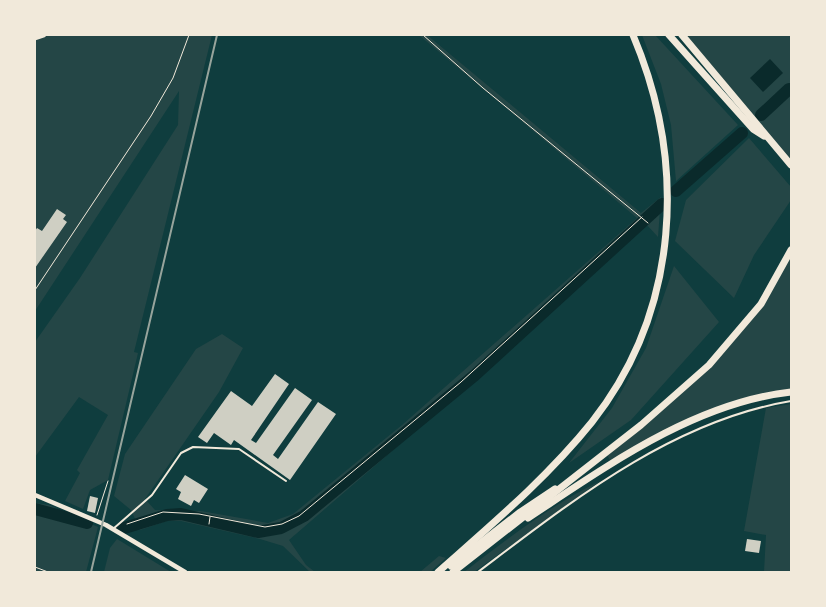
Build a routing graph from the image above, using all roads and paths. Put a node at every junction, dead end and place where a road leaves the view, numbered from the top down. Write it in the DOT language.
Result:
graph roads {
  1 [pos="44,35"];
  2 [pos="189,35"];
  3 [pos="423,35"];
  4 [pos="633,35"];
  5 [pos="669,35"];
  6 [pos="681,35"];
  7 [pos="35,38"];
  8 [pos="768,139"];
  9 [pos="791,165"];
  10 [pos="642,218"];
  11 [pos="648,223"];
  12 [pos="791,250"];
  13 [pos="35,290"];
  14 [pos="791,392"];
  15 [pos="791,401"];
  16 [pos="108,481"];
  17 [pos="286,481"];
  18 [pos="562,485"];
  19 [pos="35,495"];
  20 [pos="210,517"];
  21 [pos="96,520"];
  22 [pos="209,524"];
  23 [pos="118,525"];
  24 [pos="507,528"];
  25 [pos="113,529"];
  26 [pos="35,567"];
  27 [pos="48,572"];
  28 [pos="184,572"];
  29 [pos="438,572"];
  30 [pos="444,572"];
  31 [pos="453,572"];
  32 [pos="478,572"];
  1 -- 7 [label="street"];
  2 -- 13 [label="path"];
  3 -- 10 [label="path"];
  4 -- 29 [label="highway"];
  5 -- 8 [label="highway"];
  6 -- 8 [label="highway"];
  8 -- 9 [label="highway"];
  10 -- 11 [label="path"];
  10 -- 20 [label="path"];
  12 -- 18 [label="highway"];
  14 -- 24 [label="highway"];
  15 -- 32 [label="lane"];
  16 -- 21 [label="path"];
  17 -- 23 [label="lane"];
  18 -- 24 [label="highway"];
  18 -- 30 [label="highway"];
  19 -- 21 [label="street"];
  20 -- 22 [label="path"];
  20 -- 23 [label="path"];
  21 -- 25 [label="street"];
  23 -- 25 [label="lane"];
  24 -- 31 [label="highway"];
  25 -- 28 [label="street"];
  26 -- 27 [label="path"];
}
